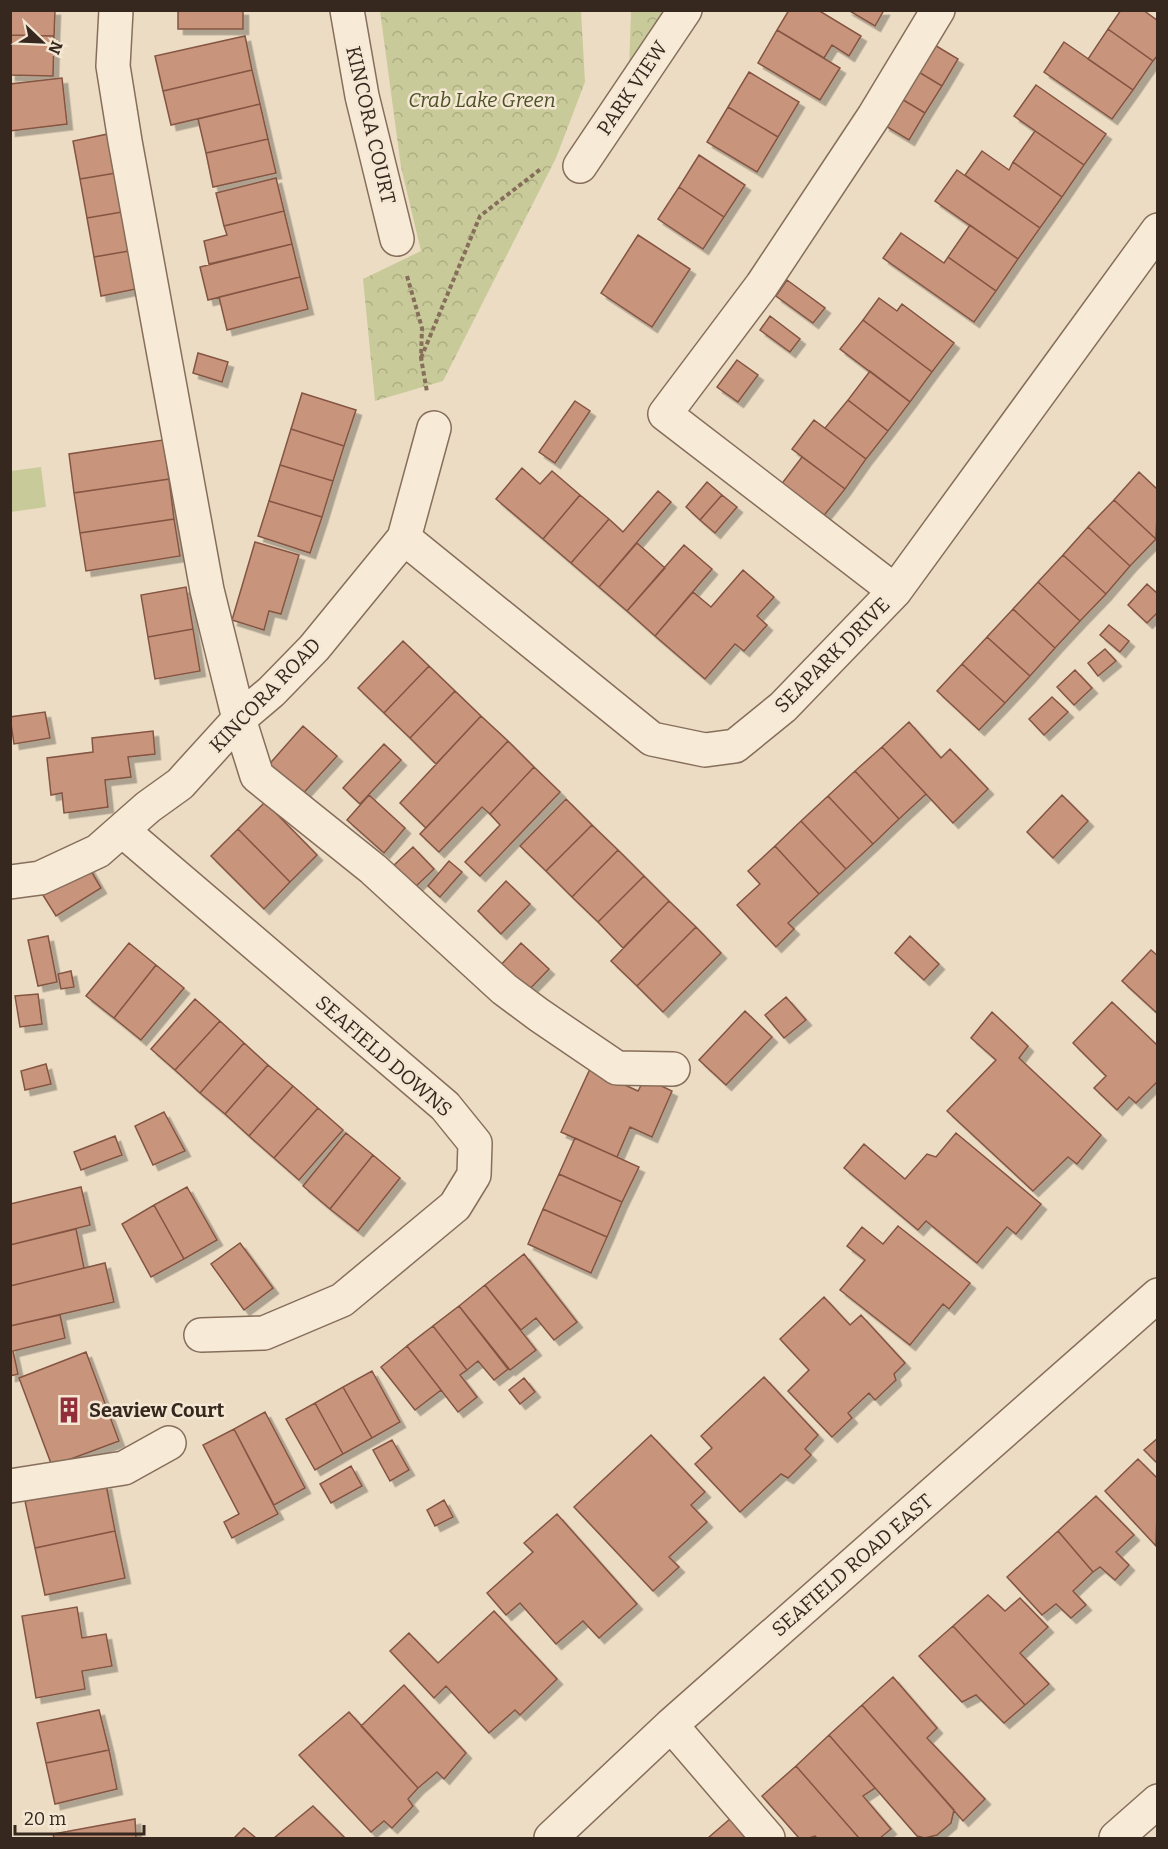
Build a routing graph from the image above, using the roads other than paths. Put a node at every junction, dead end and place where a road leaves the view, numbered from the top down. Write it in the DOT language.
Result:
graph roads {
  1 [pos="116,10"];
  2 [pos="347,10"];
  3 [pos="685,10"];
  4 [pos="938,10"];
  5 [pos="580,166"];
  6 [pos="1158,230"];
  7 [pos="397,239"];
  8 [pos="434,428"];
  9 [pos="404,538"];
  10 [pos="895,591"];
  11 [pos="239,719"];
  12 [pos="122,830"];
  13 [pos="10,882"];
  14 [pos="673,1069"];
  15 [pos="1158,1295"];
  16 [pos="201,1335"];
  17 [pos="169,1443"];
  18 [pos="10,1486"];
  19 [pos="671,1725"];
  20 [pos="1158,1801"];
  21 [pos="551,1839"];
  22 [pos="768,1839"];
  23 [pos="1116,1839"];
  1 -- 11 [label="street"];
  2 -- 7 [label="street, KINCORA COURT"];
  3 -- 5 [label="street, PARK VIEW"];
  4 -- 10 [label="street"];
  6 -- 10 [label="street, SEAPARK DRIVE"];
  8 -- 9 [label="street, KINCORA ROAD"];
  9 -- 10 [label="street, SEAPARK DRIVE"];
  9 -- 11 [label="street, KINCORA ROAD"];
  11 -- 12 [label="street, KINCORA ROAD"];
  11 -- 14 [label="street"];
  12 -- 13 [label="street, KINCORA ROAD"];
  12 -- 16 [label="street, SEAFIELD DOWNS"];
  15 -- 19 [label="street, SEAFIELD ROAD EAST"];
  17 -- 18 [label="street"];
  19 -- 21 [label="street, SEAFIELD ROAD EAST"];
  19 -- 22 [label="street"];
  20 -- 23 [label="street"];
}
